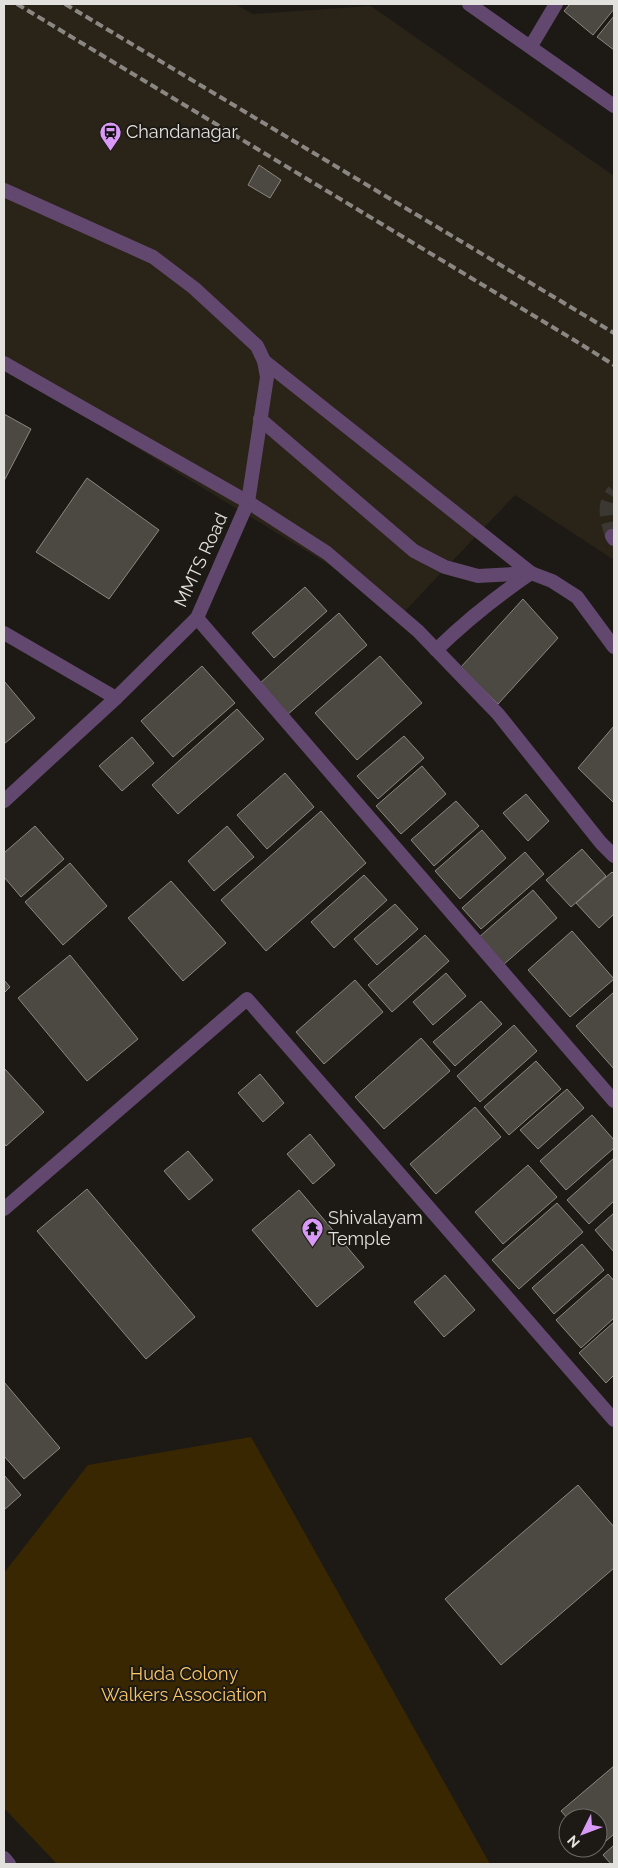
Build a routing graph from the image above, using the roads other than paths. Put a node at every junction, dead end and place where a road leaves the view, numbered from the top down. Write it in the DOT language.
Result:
graph roads {
  1 [pos="469,4"];
  2 [pos="556,4"];
  3 [pos="531,46"];
  4 [pos="614,106"];
  5 [pos="4,190"];
  6 [pos="264,362"];
  7 [pos="4,363"];
  8 [pos="260,419"];
  9 [pos="248,502"];
  10 [pos="531,572"];
  11 [pos="197,618"];
  12 [pos="4,633"];
  13 [pos="614,647"];
  14 [pos="436,650"];
  15 [pos="116,698"];
  16 [pos="4,801"];
  17 [pos="614,856"];
  18 [pos="614,1101"];
  19 [pos="4,1209"];
  20 [pos="611,1411"];
  21 [pos="4,1858"];
  22 [pos="9,1864"];
  1 -- 3 [label="street"];
  2 -- 3 [label="street"];
  3 -- 4 [label="street"];
  5 -- 6 [label="street, MMTS Road"];
  6 -- 8 [label="street, MMTS Road"];
  6 -- 10 [label="street"];
  7 -- 9 [label="street"];
  8 -- 9 [label="street, MMTS Road"];
  8 -- 10 [label="street"];
  9 -- 11 [label="street, MMTS Road"];
  9 -- 14 [label="street"];
  10 -- 13 [label="street"];
  10 -- 14 [label="street"];
  11 -- 15 [label="street, MMTS Road"];
  11 -- 18 [label="street"];
  12 -- 15 [label="street"];
  14 -- 17 [label="street"];
  15 -- 16 [label="street, MMTS Road"];
  19 -- 20 [label="street"];
  21 -- 22 [label="street"];
}
